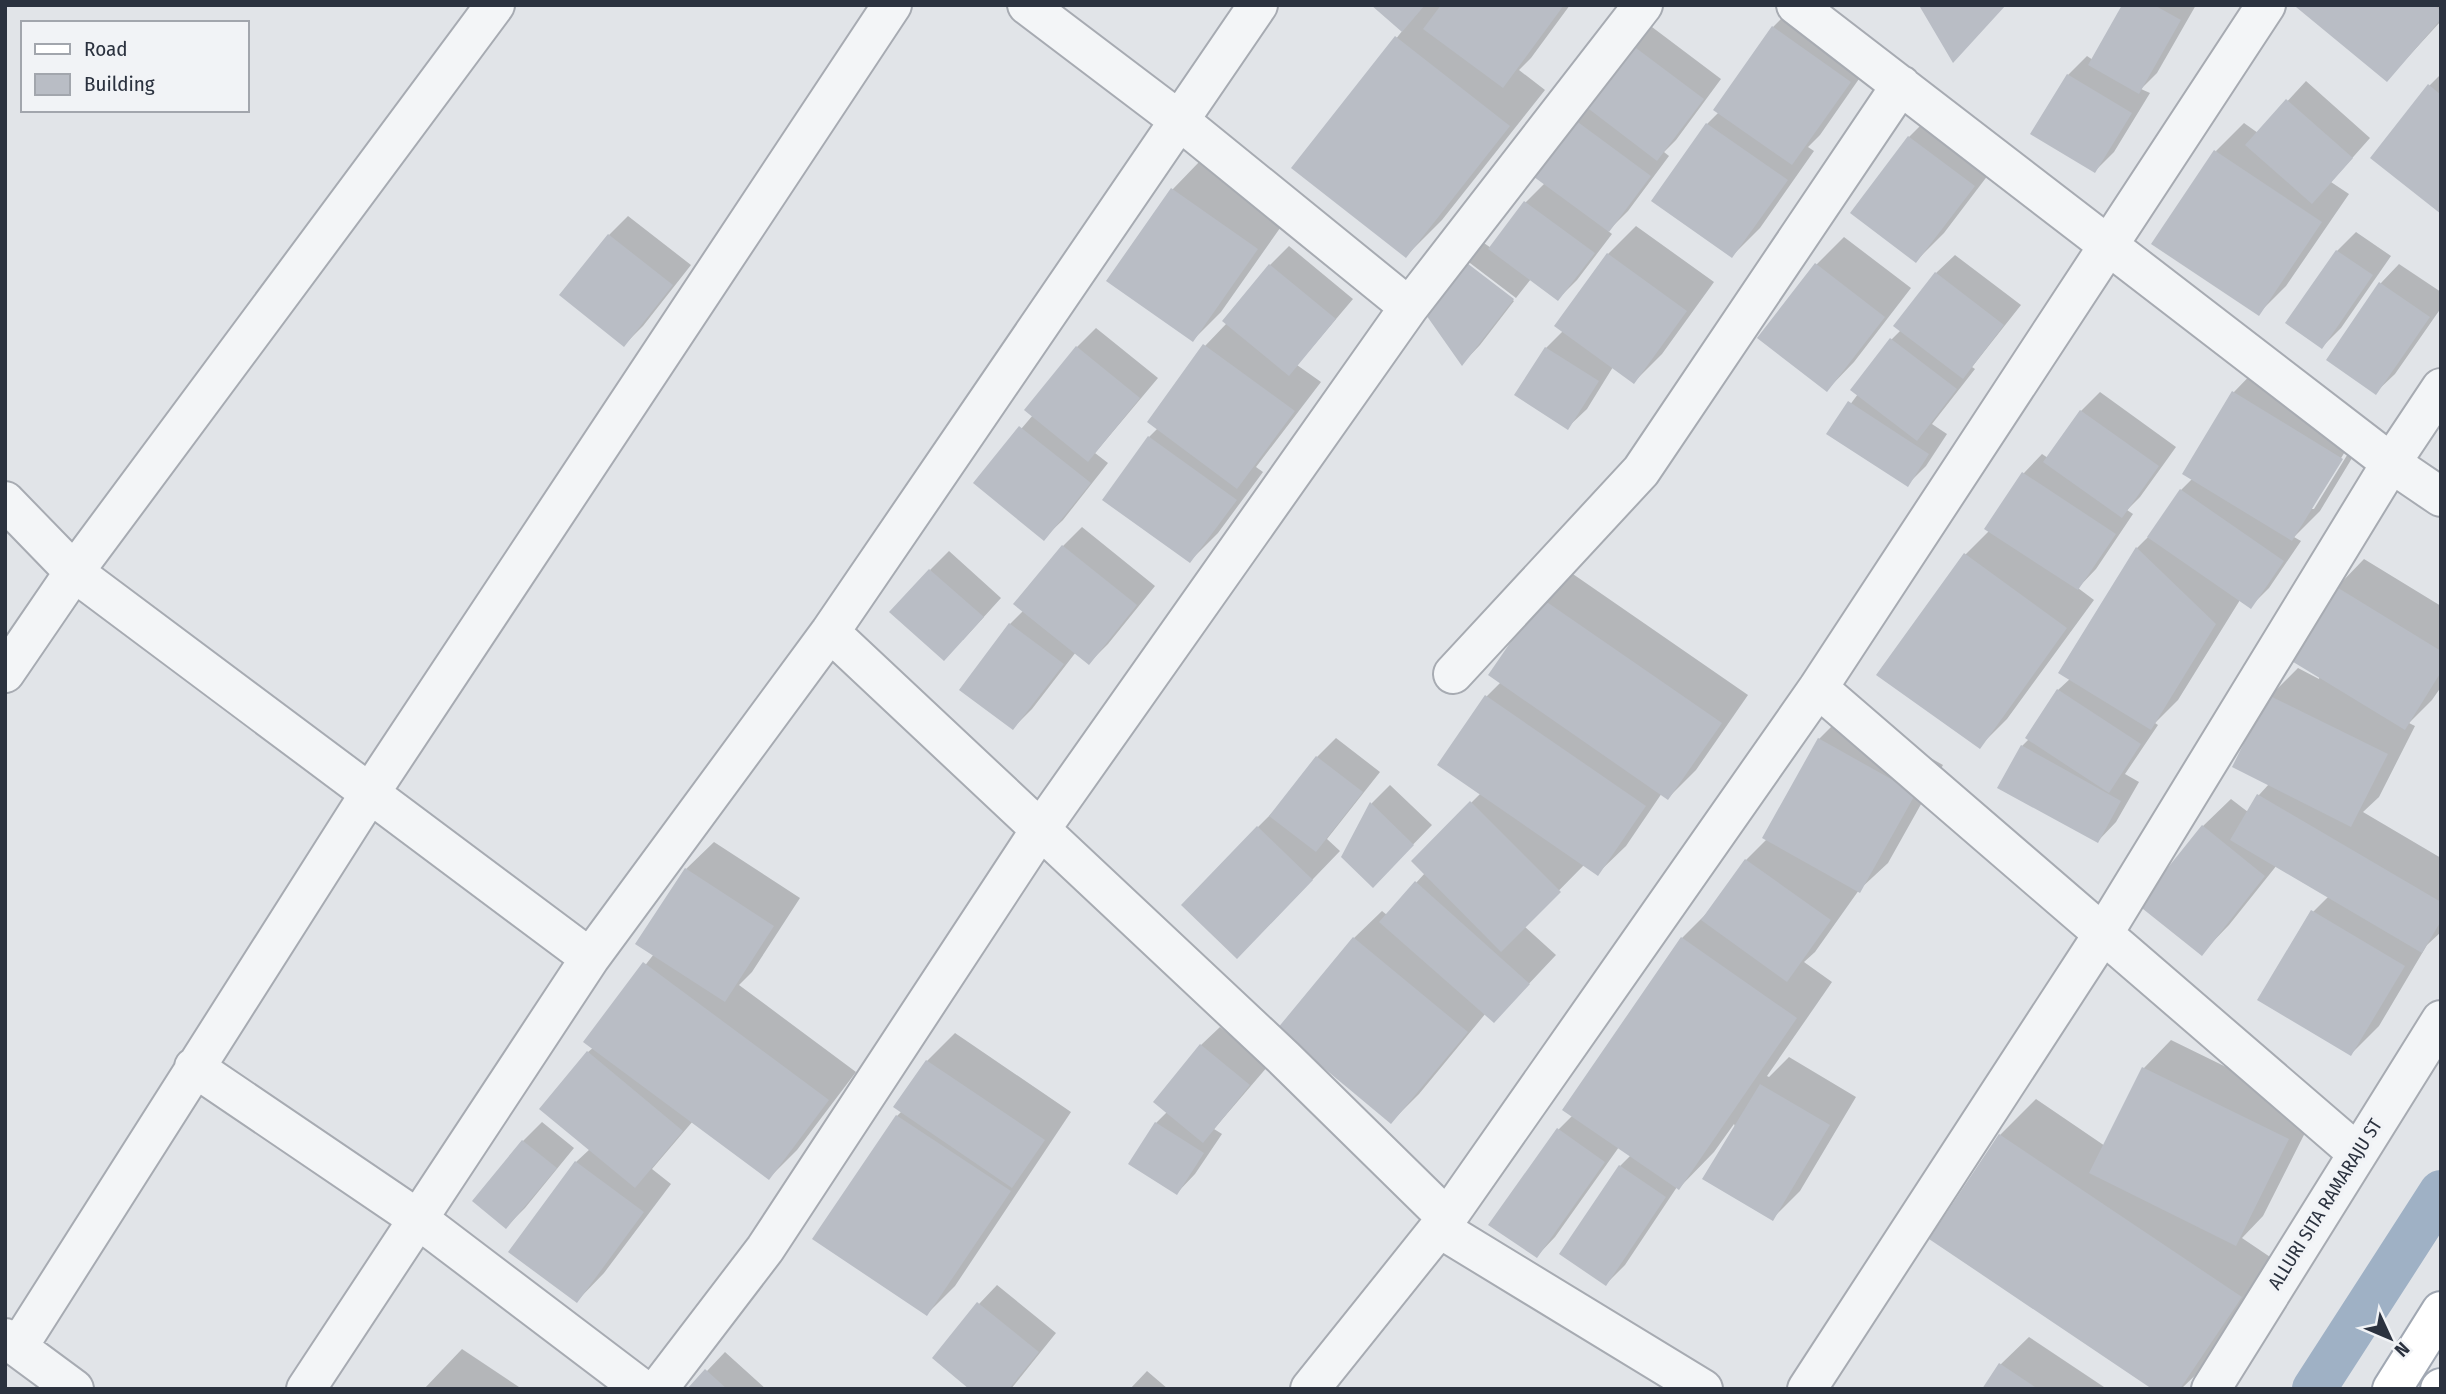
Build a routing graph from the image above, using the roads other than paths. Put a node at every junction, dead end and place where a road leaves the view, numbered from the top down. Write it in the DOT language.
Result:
graph roads {
  1 [pos="495,5"];
  2 [pos="892,5"];
  3 [pos="1027,5"];
  4 [pos="1258,5"];
  5 [pos="1643,5"];
  6 [pos="1796,5"];
  7 [pos="2266,5"];
  8 [pos="1901,85"];
  9 [pos="1180,121"];
  10 [pos="2108,245"];
  11 [pos="1409,307"];
  12 [pos="2441,388"];
  13 [pos="2390,463"];
  14 [pos="2441,497"];
  15 [pos="5,501"];
  16 [pos="74,572"];
  17 [pos="830,632"];
  18 [pos="5,673"];
  19 [pos="1453,674"];
  20 [pos="1818,688"];
  21 [pos="370,793"];
  22 [pos="1040,830"];
  23 [pos="2103,934"];
  24 [pos="590,958"];
  25 [pos="2441,1020"];
  26 [pos="194,1067"];
  27 [pos="2356,1153"];
  28 [pos="418,1219"];
  29 [pos="1443,1223"];
  30 [pos="2441,1311"];
  31 [pos="12,1342"];
  32 [pos="74,1389"];
  33 [pos="306,1389"];
  34 [pos="642,1389"];
  35 [pos="658,1389"];
  36 [pos="1310,1389"];
  37 [pos="1703,1389"];
  38 [pos="1807,1389"];
  39 [pos="2211,1389"];
  40 [pos="2392,1389"];
  1 -- 16 [label="street"];
  2 -- 21 [label="street"];
  3 -- 9 [label="street"];
  4 -- 9 [label="street"];
  5 -- 11 [label="street"];
  6 -- 8 [label="street"];
  7 -- 10 [label="street"];
  8 -- 10 [label="street"];
  8 -- 19 [label="street"];
  9 -- 11 [label="street"];
  9 -- 17 [label="street"];
  10 -- 13 [label="street"];
  10 -- 20 [label="street"];
  11 -- 22 [label="street"];
  12 -- 13 [label="street"];
  13 -- 14 [label="street"];
  13 -- 23 [label="street"];
  15 -- 16 [label="street"];
  16 -- 18 [label="street"];
  16 -- 21 [label="street"];
  17 -- 22 [label="street"];
  17 -- 24 [label="street"];
  20 -- 23 [label="street"];
  20 -- 29 [label="street"];
  21 -- 24 [label="street"];
  21 -- 26 [label="street"];
  22 -- 29 [label="street"];
  22 -- 35 [label="street"];
  23 -- 27 [label="street"];
  23 -- 38 [label="street"];
  24 -- 28 [label="street"];
  25 -- 27 [label="street, ALLURI SITA RAMARAJU ST"];
  26 -- 28 [label="street"];
  26 -- 31 [label="street"];
  27 -- 39 [label="street, ALLURI SITA RAMARAJU ST"];
  28 -- 33 [label="street"];
  28 -- 34 [label="street"];
  29 -- 36 [label="street"];
  29 -- 37 [label="street"];
  30 -- 40 [label="main road"];
  31 -- 32 [label="street"];
}
